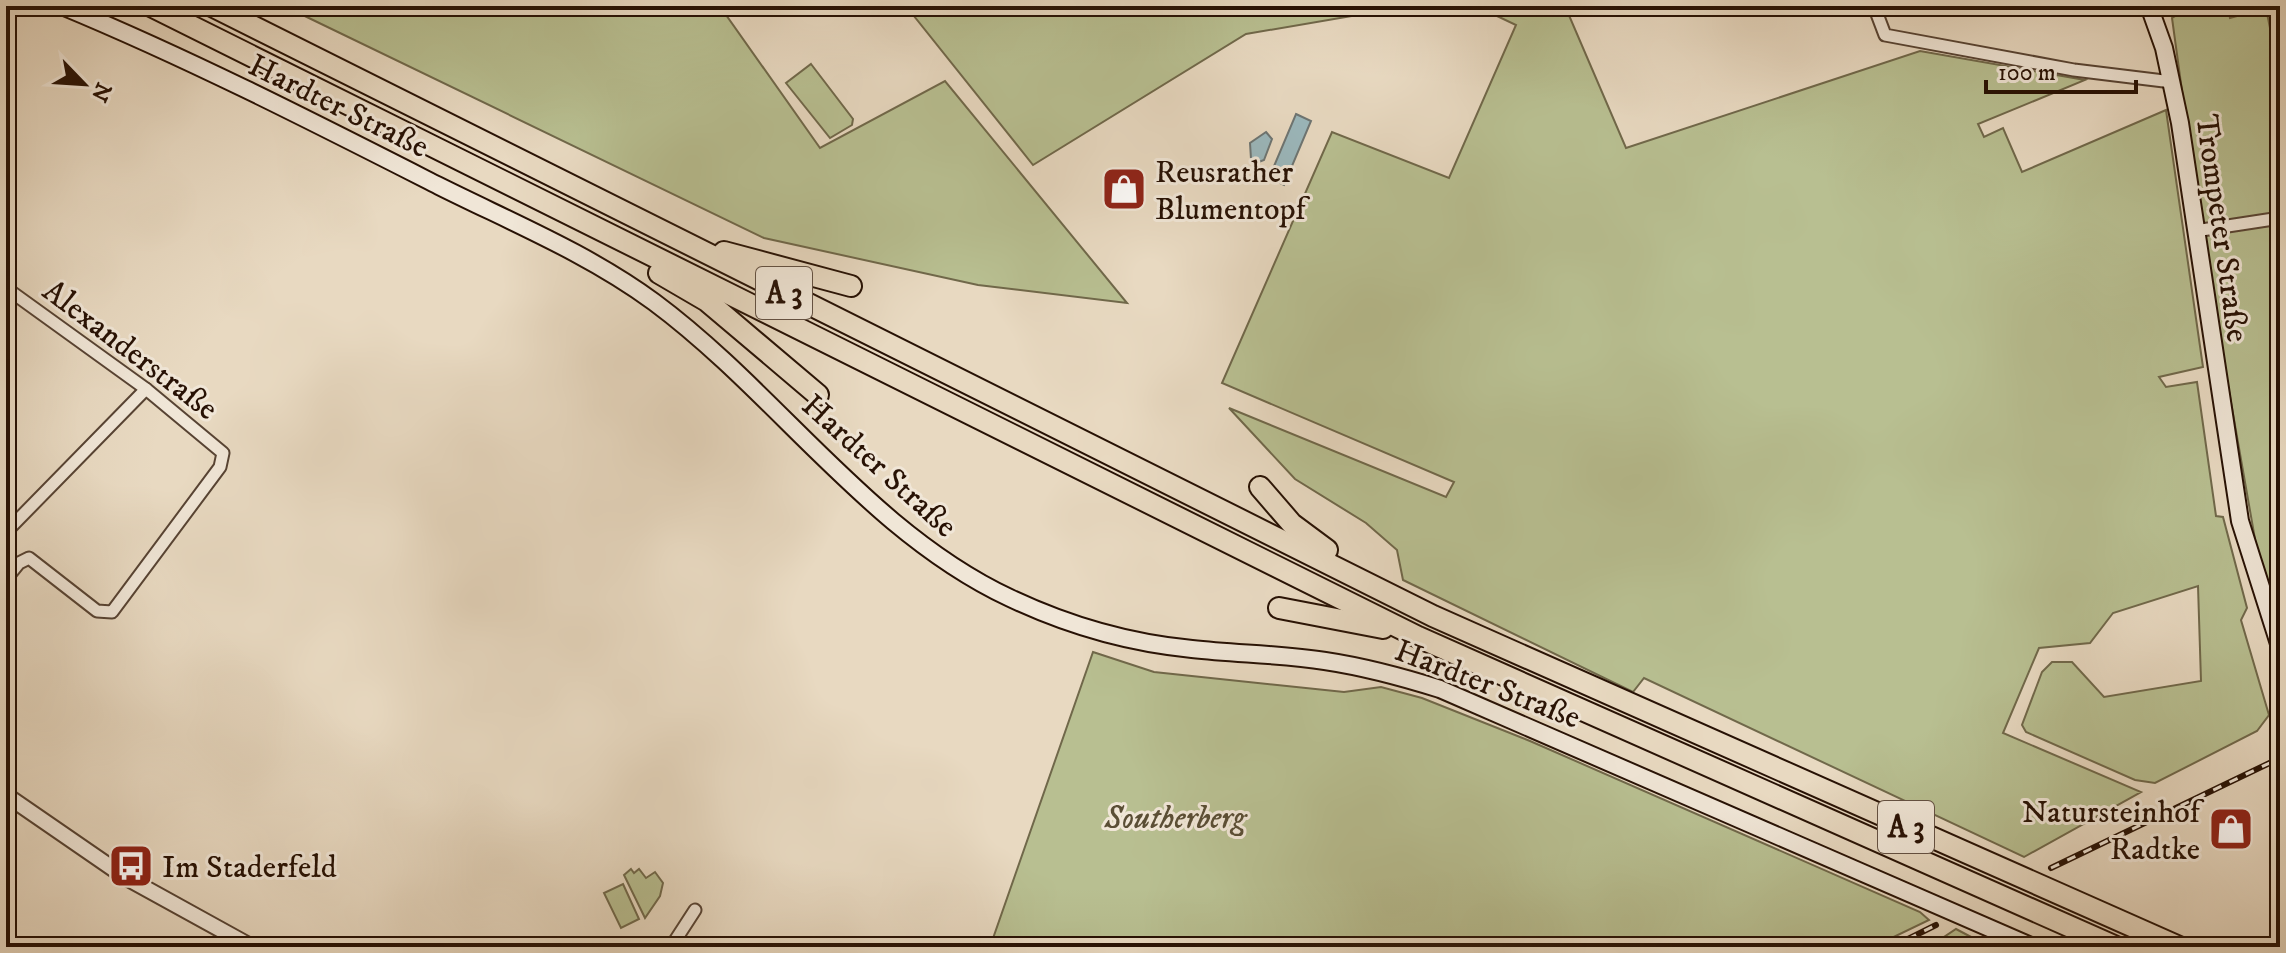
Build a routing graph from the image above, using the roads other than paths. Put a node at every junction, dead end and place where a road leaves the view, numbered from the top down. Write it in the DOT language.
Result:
graph roads {
  1 [pos="62,6"];
  2 [pos="151,6"];
  3 [pos="212,6"];
  4 [pos="1874,6"];
  5 [pos="2149,6"];
  6 [pos="2172,82"];
  7 [pos="2280,218"];
  8 [pos="2195,231"];
  9 [pos="661,232"];
  10 [pos="617,238"];
  11 [pos="851,286"];
  12 [pos="6,288"];
  13 [pos="146,389"];
  14 [pos="818,395"];
  15 [pos="1260,487"];
  16 [pos="6,532"];
  17 [pos="1356,577"];
  18 [pos="6,579"];
  19 [pos="1279,608"];
  20 [pos="1418,637"];
  21 [pos="2280,647"];
  22 [pos="7,798"];
  23 [pos="695,910"];
  24 [pos="242,945"];
  25 [pos="671,947"];
  26 [pos="2033,947"];
  27 [pos="2116,947"];
  28 [pos="2179,947"];
  1 -- 26 [label="main road, Hardter Straße"];
  2 -- 10 [label="highway, A 3"];
  3 -- 9 [label="highway, A 3"];
  4 -- 6 [label="street"];
  5 -- 6 [label="main road, Trompeter Straße"];
  6 -- 8 [label="main road, Trompeter Straße"];
  7 -- 8 [label="street"];
  8 -- 21 [label="main road, Trompeter Straße"];
  9 -- 11 [label="highway"];
  9 -- 17 [label="highway, A 3"];
  10 -- 14 [label="highway"];
  10 -- 20 [label="highway, A 3"];
  12 -- 13 [label="street, Alexanderstraße"];
  13 -- 16 [label="street"];
  13 -- 18 [label="street, Alexanderstraße"];
  15 -- 17 [label="highway"];
  17 -- 28 [label="highway, A 3"];
  19 -- 20 [label="highway"];
  20 -- 27 [label="highway, A 3"];
  22 -- 24 [label="street"];
  23 -- 25 [label="street"];
}
